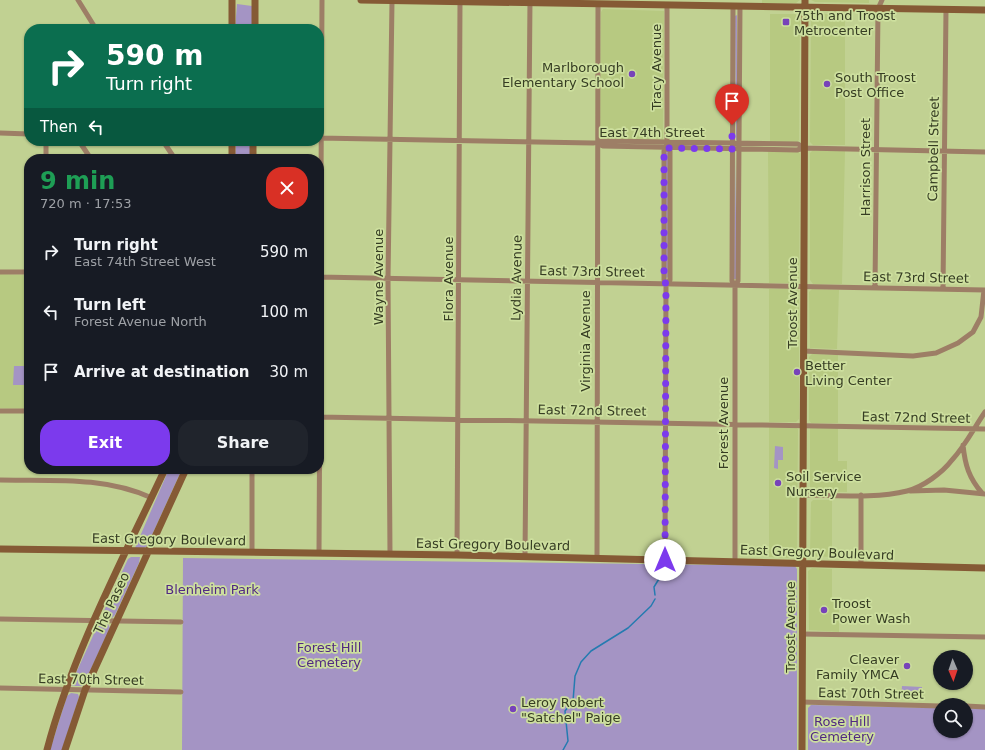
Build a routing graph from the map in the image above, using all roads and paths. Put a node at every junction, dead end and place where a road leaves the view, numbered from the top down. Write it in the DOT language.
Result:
graph roads {
  1 [pos="78,0"];
  2 [pos="232,0"];
  3 [pos="255,0"];
  4 [pos="322,0"];
  5 [pos="361,0"];
  6 [pos="882,0"];
  7 [pos="392,1"];
  8 [pos="460,2"];
  9 [pos="530,2"];
  10 [pos="598,4"];
  11 [pos="805,4"];
  12 [pos="667,5"];
  13 [pos="736,6"];
  14 [pos="878,9"];
  15 [pos="946,9"];
  16 [pos="985,10"];
  17 [pos="93,24"];
  18 [pos="232,24"];
  19 [pos="255,24"];
  20 [pos="322,24"];
  21 [pos="0,133"];
  22 [pos="24,134"];
  23 [pos="324,138"];
  24 [pos="390,140"];
  25 [pos="460,141"];
  26 [pos="528,142"];
  27 [pos="596,143"];
  28 [pos="667,145"];
  29 [pos="732,146"];
  30 [pos="739,146"];
  31 [pos="804,148"];
  32 [pos="876,148"];
  33 [pos="944,151"];
  34 [pos="985,152"];
  35 [pos="0,272"];
  36 [pos="24,272"];
  37 [pos="324,277"];
  38 [pos="388,279"];
  39 [pos="459,280"];
  40 [pos="526,281"];
  41 [pos="596,282"];
  42 [pos="666,284"];
  43 [pos="735,285"];
  44 [pos="804,286"];
  45 [pos="875,288"];
  46 [pos="943,289"];
  47 [pos="985,290"];
  48 [pos="803,351"];
  49 [pos="0,411"];
  50 [pos="24,411"];
  51 [pos="985,412"];
  52 [pos="324,417"];
  53 [pos="389,418"];
  54 [pos="458,419"];
  55 [pos="526,420"];
  56 [pos="596,421"];
  57 [pos="666,423"];
  58 [pos="734,424"];
  59 [pos="803,426"];
  60 [pos="974,429"];
  61 [pos="985,429"];
  62 [pos="963,445"];
  63 [pos="163,474"];
  64 [pos="184,474"];
  65 [pos="252,474"];
  66 [pos="320,474"];
  67 [pos="0,480"];
  68 [pos="908,491"];
  69 [pos="984,494"];
  70 [pos="803,495"];
  71 [pos="861,496"];
  72 [pos="152,498"];
  73 [pos="0,549"];
  74 [pos="127,551"];
  75 [pos="148,551"];
  76 [pos="252,552"];
  77 [pos="319,553"];
  78 [pos="390,554"];
  79 [pos="457,555"];
  80 [pos="525,557"];
  81 [pos="597,558"];
  82 [pos="665,560"];
  83 [pos="735,562"];
  84 [pos="802,563"];
  85 [pos="861,565"];
  86 [pos="985,568"];
  87 [pos="0,619"];
  88 [pos="95,621"];
  89 [pos="116,621"];
  90 [pos="181,622"];
  91 [pos="802,634"];
  92 [pos="985,638"];
  93 [pos="0,688"];
  94 [pos="66,689"];
  95 [pos="85,690"];
  96 [pos="181,692"];
  97 [pos="802,702"];
  98 [pos="933,706"];
  99 [pos="973,706"];
  100 [pos="985,706"];
  101 [pos="47,750"];
  102 [pos="65,750"];
  103 [pos="802,750"];
  1 -- 17 [label="street"];
  2 -- 18 [label="main road"];
  3 -- 19 [label="main road"];
  4 -- 20 [label="street"];
  5 -- 7 [label="main road"];
  6 -- 14 [label="street, Harrison Street"];
  7 -- 8 [label="main road"];
  7 -- 24 [label="street, Wayne Avenue"];
  8 -- 9 [label="main road"];
  8 -- 25 [label="street, Flora Avenue"];
  9 -- 10 [label="main road"];
  9 -- 26 [label="street, Lydia Avenue"];
  10 -- 12 [label="main road"];
  10 -- 27 [label="street, Virginia Avenue"];
  11 -- 13 [label="main road"];
  11 -- 14 [label="main road"];
  11 -- 31 [label="main road, Troost Avenue"];
  12 -- 13 [label="main road"];
  12 -- 28 [label="street, Tracy Avenue"];
  13 -- 29 [label="street"];
  13 -- 30 [label="street"];
  14 -- 15 [label="main road"];
  14 -- 32 [label="street, Harrison Street"];
  15 -- 16 [label="main road"];
  15 -- 33 [label="street, Campbell Street"];
  21 -- 22 [label="street"];
  23 -- 24 [label="street, East 74th Street"];
  24 -- 25 [label="street, East 74th Street"];
  24 -- 38 [label="street, Wayne Avenue"];
  25 -- 26 [label="street, East 74th Street"];
  25 -- 39 [label="street, Flora Avenue"];
  26 -- 27 [label="street, East 74th Street"];
  26 -- 40 [label="street, Lydia Avenue"];
  27 -- 28 [label="street, East 74th Street"];
  27 -- 41 [label="street, Virginia Avenue"];
  28 -- 29 [label="street, East 74th Street"];
  28 -- 42 [label="street, Tracy Avenue"];
  29 -- 30 [label="street, East 74th Street"];
  29 -- 43 [label="street"];
  30 -- 31 [label="street, East 74th Street"];
  30 -- 43 [label="street"];
  31 -- 32 [label="street"];
  31 -- 44 [label="main road, Troost Avenue"];
  32 -- 33 [label="street"];
  32 -- 45 [label="street, Harrison Street"];
  33 -- 34 [label="street"];
  33 -- 46 [label="street, Campbell Street"];
  35 -- 36 [label="street"];
  37 -- 38 [label="street, East 73rd Street"];
  38 -- 39 [label="street, East 73rd Street"];
  38 -- 53 [label="street, Wayne Avenue"];
  39 -- 40 [label="street, East 73rd Street"];
  39 -- 54 [label="street, Flora Avenue"];
  40 -- 41 [label="street, East 73rd Street"];
  40 -- 55 [label="street, Lydia Avenue"];
  41 -- 42 [label="street, East 73rd Street"];
  41 -- 56 [label="street, Virginia Avenue"];
  42 -- 43 [label="street, East 73rd Street"];
  42 -- 57 [label="street, Tracy Avenue"];
  43 -- 44 [label="street, East 73rd Street"];
  43 -- 58 [label="street, Forest Avenue"];
  44 -- 45 [label="street, East 73rd Street"];
  44 -- 48 [label="main road, Troost Avenue"];
  45 -- 46 [label="street, East 73rd Street"];
  46 -- 47 [label="street, East 73rd Street"];
  47 -- 48 [label="street"];
  48 -- 59 [label="main road, Troost Avenue"];
  49 -- 50 [label="street"];
  51 -- 60 [label="street"];
  52 -- 53 [label="street, East 72nd Street"];
  53 -- 54 [label="street, East 72nd Street"];
  53 -- 78 [label="street, Wayne Avenue"];
  54 -- 55 [label="street, East 72nd Street"];
  54 -- 79 [label="street, Flora Avenue"];
  55 -- 56 [label="street, East 72nd Street"];
  55 -- 80 [label="street, Lydia Avenue"];
  56 -- 57 [label="street, East 72nd Street"];
  56 -- 81 [label="street, Virginia Avenue"];
  57 -- 58 [label="street, East 72nd Street"];
  57 -- 82 [label="street, Tracy Avenue"];
  58 -- 59 [label="street, East 72nd Street"];
  58 -- 83 [label="street, Forest Avenue"];
  59 -- 60 [label="street, East 72nd Street"];
  59 -- 70 [label="main road, Troost Avenue"];
  60 -- 61 [label="street, East 72nd Street"];
  60 -- 62 [label="street"];
  62 -- 68 [label="street"];
  62 -- 69 [label="street"];
  63 -- 72 [label="main road, The Paseo"];
  64 -- 75 [label="main road, The Paseo"];
  65 -- 76 [label="street"];
  66 -- 77 [label="street"];
  67 -- 72 [label="street"];
  68 -- 69 [label="street"];
  68 -- 71 [label="street"];
  70 -- 71 [label="street"];
  70 -- 84 [label="main road, Troost Avenue"];
  71 -- 85 [label="street"];
  72 -- 74 [label="main road, The Paseo"];
  73 -- 74 [label="main road, East Gregory Boulevard"];
  74 -- 75 [label="main road, East Gregory Boulevard"];
  74 -- 88 [label="main road, The Paseo"];
  75 -- 76 [label="main road, East Gregory Boulevard"];
  75 -- 89 [label="main road, The Paseo"];
  76 -- 77 [label="main road, East Gregory Boulevard"];
  77 -- 78 [label="main road, East Gregory Boulevard"];
  78 -- 79 [label="main road, East Gregory Boulevard"];
  79 -- 80 [label="main road, East Gregory Boulevard"];
  80 -- 81 [label="main road, East Gregory Boulevard"];
  81 -- 82 [label="main road, East Gregory Boulevard"];
  82 -- 83 [label="main road, East Gregory Boulevard"];
  83 -- 84 [label="main road, East Gregory Boulevard"];
  84 -- 85 [label="main road, East Gregory Boulevard"];
  84 -- 91 [label="main road, Troost Avenue"];
  85 -- 86 [label="main road, East Gregory Boulevard"];
  87 -- 88 [label="street"];
  88 -- 89 [label="street"];
  88 -- 94 [label="main road, The Paseo"];
  89 -- 90 [label="street"];
  89 -- 95 [label="main road, The Paseo"];
  91 -- 92 [label="street"];
  91 -- 97 [label="main road, Troost Avenue"];
  93 -- 94 [label="street, East 70th Street"];
  94 -- 95 [label="street, East 70th Street"];
  94 -- 101 [label="main road, The Paseo"];
  95 -- 96 [label="street, East 70th Street"];
  95 -- 102 [label="main road, The Paseo"];
  97 -- 98 [label="street, East 70th Street"];
  97 -- 103 [label="main road, Troost Avenue"];
  99 -- 100 [label="street"];
}
